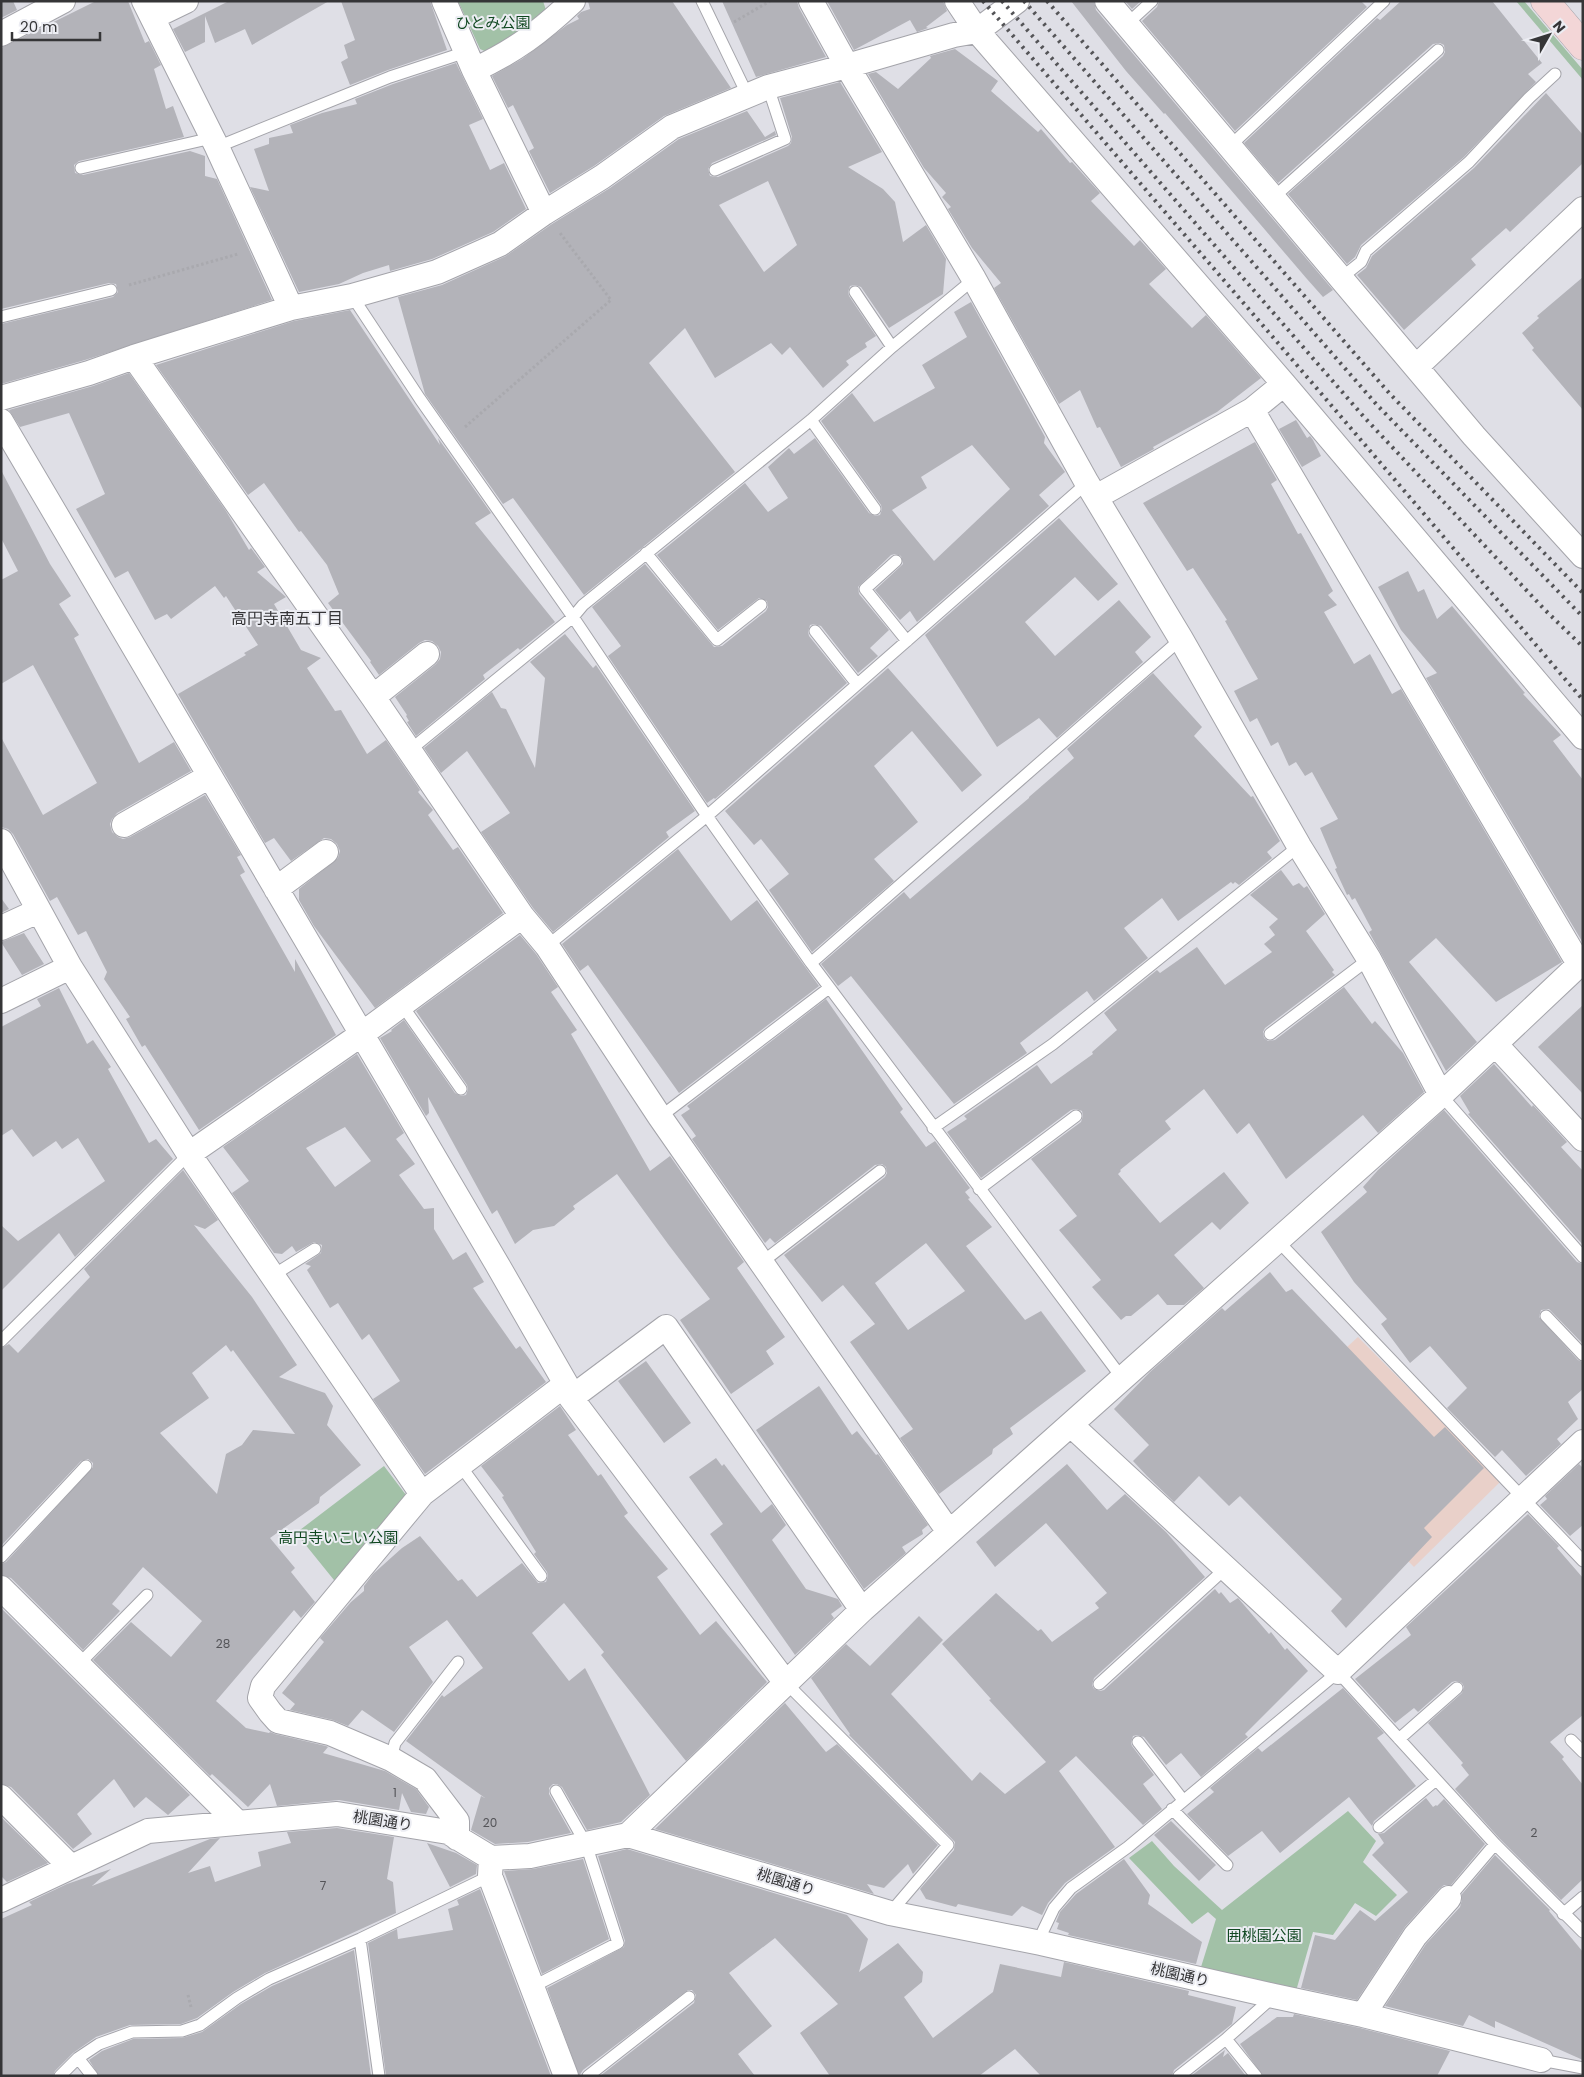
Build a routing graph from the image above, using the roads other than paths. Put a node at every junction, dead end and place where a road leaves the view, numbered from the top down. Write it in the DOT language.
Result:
graph roads {
  1 [pos="64,1"];
  2 [pos="186,1"];
  3 [pos="444,1"];
  4 [pos="573,1"];
  5 [pos="702,1"];
  6 [pos="811,1"];
  7 [pos="956,1"];
  8 [pos="1017,1"];
  9 [pos="1107,1"];
  10 [pos="1152,1"];
  11 [pos="1384,1"];
  12 [pos="1545,1"];
  13 [pos="149,9"];
  14 [pos="1127,24"];
  15 [pos="976,31"];
  16 [pos="1,34"];
  17 [pos="1583,46"];
  18 [pos="1438,50"];
  19 [pos="470,61"];
  20 [pos="847,66"];
  21 [pos="1555,74"];
  22 [pos="757,90"];
  23 [pos="215,142"];
  24 [pos="1230,146"];
  25 [pos="81,168"];
  26 [pos="715,170"];
  27 [pos="1274,197"];
  28 [pos="1583,209"];
  29 [pos="544,212"];
  30 [pos="1341,278"];
  31 [pos="974,279"];
  32 [pos="112,290"];
  33 [pos="855,292"];
  34 [pos="352,296"];
  35 [pos="291,308"];
  36 [pos="1,317"];
  37 [pos="892,347"];
  38 [pos="134,357"];
  39 [pos="1416,366"];
  40 [pos="1284,384"];
  41 [pos="1,398"];
  42 [pos="1252,410"];
  43 [pos="811,420"];
  44 [pos="1,421"];
  45 [pos="1092,490"];
  46 [pos="875,509"];
  47 [pos="646,553"];
  48 [pos="1583,556"];
  49 [pos="896,561"];
  50 [pos="761,604"];
  51 [pos="573,617"];
  52 [pos="815,631"];
  53 [pos="1181,639"];
  54 [pos="907,640"];
  55 [pos="427,654"];
  56 [pos="857,684"];
  57 [pos="373,696"];
  58 [pos="1583,737"];
  59 [pos="410,750"];
  60 [pos="210,776"];
  61 [pos="707,816"];
  62 [pos="124,825"];
  63 [pos="1,841"];
  64 [pos="1299,846"];
  65 [pos="326,852"];
  66 [pos="276,889"];
  67 [pos="38,910"];
  68 [pos="522,916"];
  69 [pos="1,928"];
  70 [pos="547,946"];
  71 [pos="1369,959"];
  72 [pos="1581,962"];
  73 [pos="810,964"];
  74 [pos="70,967"];
  75 [pos="828,988"];
  76 [pos="1,1002"];
  77 [pos="402,1005"];
  78 [pos="362,1034"];
  79 [pos="1270,1034"];
  80 [pos="1496,1045"];
  81 [pos="461,1089"];
  82 [pos="1442,1095"];
  83 [pos="1076,1116"];
  84 [pos="660,1117"];
  85 [pos="933,1128"];
  86 [pos="1583,1139"];
  87 [pos="189,1154"];
  88 [pos="880,1171"];
  89 [pos="979,1189"];
  90 [pos="1277,1240"];
  91 [pos="315,1249"];
  92 [pos="1583,1257"];
  93 [pos="761,1263"];
  94 [pos="272,1276"];
  95 [pos="1546,1316"];
  96 [pos="1,1341"];
  97 [pos="1583,1355"];
  98 [pos="1122,1378"];
  99 [pos="569,1391"];
  100 [pos="1071,1425"];
  101 [pos="1583,1442"];
  102 [pos="460,1465"];
  103 [pos="86,1466"];
  104 [pos="422,1494"];
  105 [pos="1523,1497"];
  106 [pos="950,1532"];
  107 [pos="1,1557"];
  108 [pos="1583,1561"];
  109 [pos="1226,1568"];
  110 [pos="541,1576"];
  111 [pos="1,1588"];
  112 [pos="147,1594"];
  113 [pos="862,1610"];
  114 [pos="458,1662"];
  115 [pos="79,1664"];
  116 [pos="1338,1672"];
  117 [pos="786,1683"];
  118 [pos="1099,1684"];
  119 [pos="1457,1688"];
  120 [pos="1399,1740"];
  121 [pos="1571,1740"];
  122 [pos="1138,1742"];
  123 [pos="1583,1752"];
  124 [pos="391,1760"];
  125 [pos="1436,1780"];
  126 [pos="556,1791"];
  127 [pos="1,1797"];
  128 [pos="1183,1800"];
  129 [pos="1172,1809"];
  130 [pos="238,1823"];
  131 [pos="1379,1827"];
  132 [pos="628,1835"];
  133 [pos="457,1838"];
  134 [pos="586,1844"];
  135 [pos="1495,1844"];
  136 [pos="1227,1865"];
  137 [pos="70,1866"];
  138 [pos="491,1867"];
  139 [pos="1583,1897"];
  140 [pos="1448,1898"];
  141 [pos="1,1900"];
  142 [pos="890,1913"];
  143 [pos="1563,1914"];
  144 [pos="1583,1932"];
  145 [pos="360,1939"];
  146 [pos="1041,1943"];
  147 [pos="534,1986"];
  148 [pos="1274,1996"];
  149 [pos="689,1997"];
  150 [pos="1363,2014"];
  151 [pos="1226,2038"];
  152 [pos="78,2058"];
  153 [pos="1541,2060"];
  154 [pos="1583,2068"];
  155 [pos="60,2076"];
  156 [pos="92,2076"];
  157 [pos="379,2076"];
  158 [pos="566,2076"];
  159 [pos="588,2076"];
  160 [pos="1178,2076"];
  161 [pos="1256,2076"];
  162 [pos="1522,2076"];
  1 -- 16 [label="street"];
  2 -- 13 [label="street"];
  3 -- 19 [label="street"];
  4 -- 19 [label="street"];
  5 -- 22 [label="lane"];
  6 -- 20 [label="street"];
  7 -- 15 [label="street"];
  8 -- 15 [label="street"];
  9 -- 14 [label="street"];
  10 -- 14 [label="lane"];
  11 -- 24 [label="lane"];
  12 -- 17 [label="street"];
  13 -- 23 [label="street"];
  14 -- 24 [label="street"];
  15 -- 20 [label="street"];
  15 -- 40 [label="street"];
  18 -- 27 [label="lane"];
  19 -- 23 [label="lane"];
  19 -- 29 [label="street"];
  20 -- 22 [label="street"];
  20 -- 31 [label="street"];
  21 -- 30 [label="lane"];
  22 -- 26 [label="lane"];
  22 -- 29 [label="street"];
  23 -- 25 [label="lane"];
  23 -- 35 [label="street"];
  24 -- 27 [label="street"];
  27 -- 30 [label="street"];
  28 -- 39 [label="street"];
  29 -- 34 [label="street"];
  30 -- 39 [label="street"];
  31 -- 37 [label="lane"];
  31 -- 45 [label="street"];
  32 -- 36 [label="lane"];
  33 -- 37 [label="lane"];
  34 -- 35 [label="street"];
  34 -- 51 [label="lane"];
  35 -- 38 [label="street"];
  37 -- 43 [label="lane"];
  38 -- 41 [label="street"];
  38 -- 57 [label="street"];
  39 -- 48 [label="street"];
  40 -- 42 [label="street"];
  40 -- 58 [label="street"];
  42 -- 45 [label="street"];
  42 -- 72 [label="street"];
  43 -- 46 [label="lane"];
  43 -- 47 [label="lane"];
  44 -- 60 [label="street"];
  45 -- 53 [label="street"];
  45 -- 54 [label="lane"];
  47 -- 50 [label="lane"];
  47 -- 51 [label="lane"];
  49 -- 54 [label="lane"];
  51 -- 59 [label="lane"];
  51 -- 61 [label="lane"];
  52 -- 56 [label="lane"];
  53 -- 64 [label="street"];
  53 -- 73 [label="lane"];
  54 -- 56 [label="lane"];
  55 -- 57 [label="street"];
  56 -- 61 [label="lane"];
  57 -- 59 [label="street"];
  59 -- 68 [label="street"];
  60 -- 62 [label="street"];
  60 -- 66 [label="street"];
  61 -- 70 [label="lane"];
  61 -- 73 [label="lane"];
  63 -- 67 [label="street"];
  64 -- 71 [label="street"];
  64 -- 85 [label="lane"];
  65 -- 66 [label="street"];
  66 -- 78 [label="street"];
  67 -- 69 [label="street"];
  67 -- 74 [label="street"];
  68 -- 70 [label="street"];
  68 -- 77 [label="street"];
  70 -- 84 [label="street"];
  71 -- 79 [label="lane"];
  71 -- 82 [label="street"];
  72 -- 80 [label="street"];
  73 -- 75 [label="lane"];
  74 -- 76 [label="street"];
  74 -- 87 [label="street"];
  75 -- 84 [label="lane"];
  75 -- 85 [label="lane"];
  77 -- 78 [label="street"];
  77 -- 81 [label="lane"];
  78 -- 87 [label="street"];
  78 -- 99 [label="street"];
  80 -- 82 [label="street"];
  80 -- 86 [label="street"];
  82 -- 90 [label="street"];
  82 -- 92 [label="lane"];
  83 -- 89 [label="lane"];
  84 -- 93 [label="street"];
  85 -- 89 [label="lane"];
  87 -- 94 [label="street"];
  87 -- 96 [label="lane"];
  88 -- 93 [label="lane"];
  89 -- 98 [label="lane"];
  90 -- 98 [label="street"];
  90 -- 105 [label="lane"];
  91 -- 94 [label="lane"];
  93 -- 106 [label="street"];
  94 -- 104 [label="street"];
  95 -- 97 [label="lane"];
  98 -- 100 [label="street"];
  99 -- 102 [label="street"];
  99 -- 113 [label="street"];
  99 -- 117 [label="street"];
  100 -- 106 [label="street"];
  100 -- 109 [label="street"];
  101 -- 105 [label="street"];
  102 -- 104 [label="street"];
  102 -- 110 [label="lane"];
  103 -- 107 [label="lane"];
  104 -- 124 [label="street"];
  105 -- 108 [label="lane"];
  105 -- 116 [label="street"];
  106 -- 113 [label="street"];
  109 -- 116 [label="street"];
  109 -- 118 [label="lane"];
  111 -- 115 [label="street"];
  112 -- 115 [label="lane"];
  113 -- 117 [label="street"];
  114 -- 124 [label="lane"];
  115 -- 130 [label="street"];
  116 -- 120 [label="lane"];
  116 -- 128 [label="lane"];
  117 -- 132 [label="street"];
  117 -- 142 [label="lane"];
  119 -- 120 [label="lane"];
  120 -- 125 [label="lane"];
  121 -- 123 [label="lane"];
  122 -- 128 [label="lane"];
  124 -- 133 [label="street"];
  125 -- 131 [label="lane"];
  125 -- 135 [label="lane"];
  126 -- 134 [label="lane"];
  127 -- 137 [label="street"];
  128 -- 129 [label="lane"];
  129 -- 136 [label="lane"];
  129 -- 146 [label="lane"];
  130 -- 133 [label="street, 桃園通り"];
  130 -- 137 [label="street, 桃園通り"];
  132 -- 134 [label="street, 桃園通り"];
  132 -- 142 [label="street, 桃園通り"];
  133 -- 138 [label="street, 桃園通り"];
  134 -- 138 [label="street, 桃園通り"];
  134 -- 147 [label="lane"];
  135 -- 140 [label="lane"];
  135 -- 143 [label="lane"];
  137 -- 141 [label="street, 桃園通り"];
  138 -- 145 [label="lane"];
  138 -- 147 [label="street"];
  139 -- 143 [label="lane"];
  140 -- 150 [label="street"];
  142 -- 146 [label="street, 桃園通り"];
  143 -- 144 [label="lane"];
  145 -- 152 [label="lane"];
  145 -- 157 [label="lane"];
  146 -- 148 [label="street, 桃園通り"];
  147 -- 158 [label="street"];
  148 -- 150 [label="street, 桃園通り"];
  148 -- 151 [label="lane"];
  149 -- 159 [label="lane"];
  150 -- 153 [label="street, 桃園通り"];
  151 -- 160 [label="lane"];
  151 -- 161 [label="lane"];
  152 -- 155 [label="lane"];
  152 -- 156 [label="lane"];
  153 -- 154 [label="lane, 桃園通り"];
  153 -- 162 [label="street"];
}
